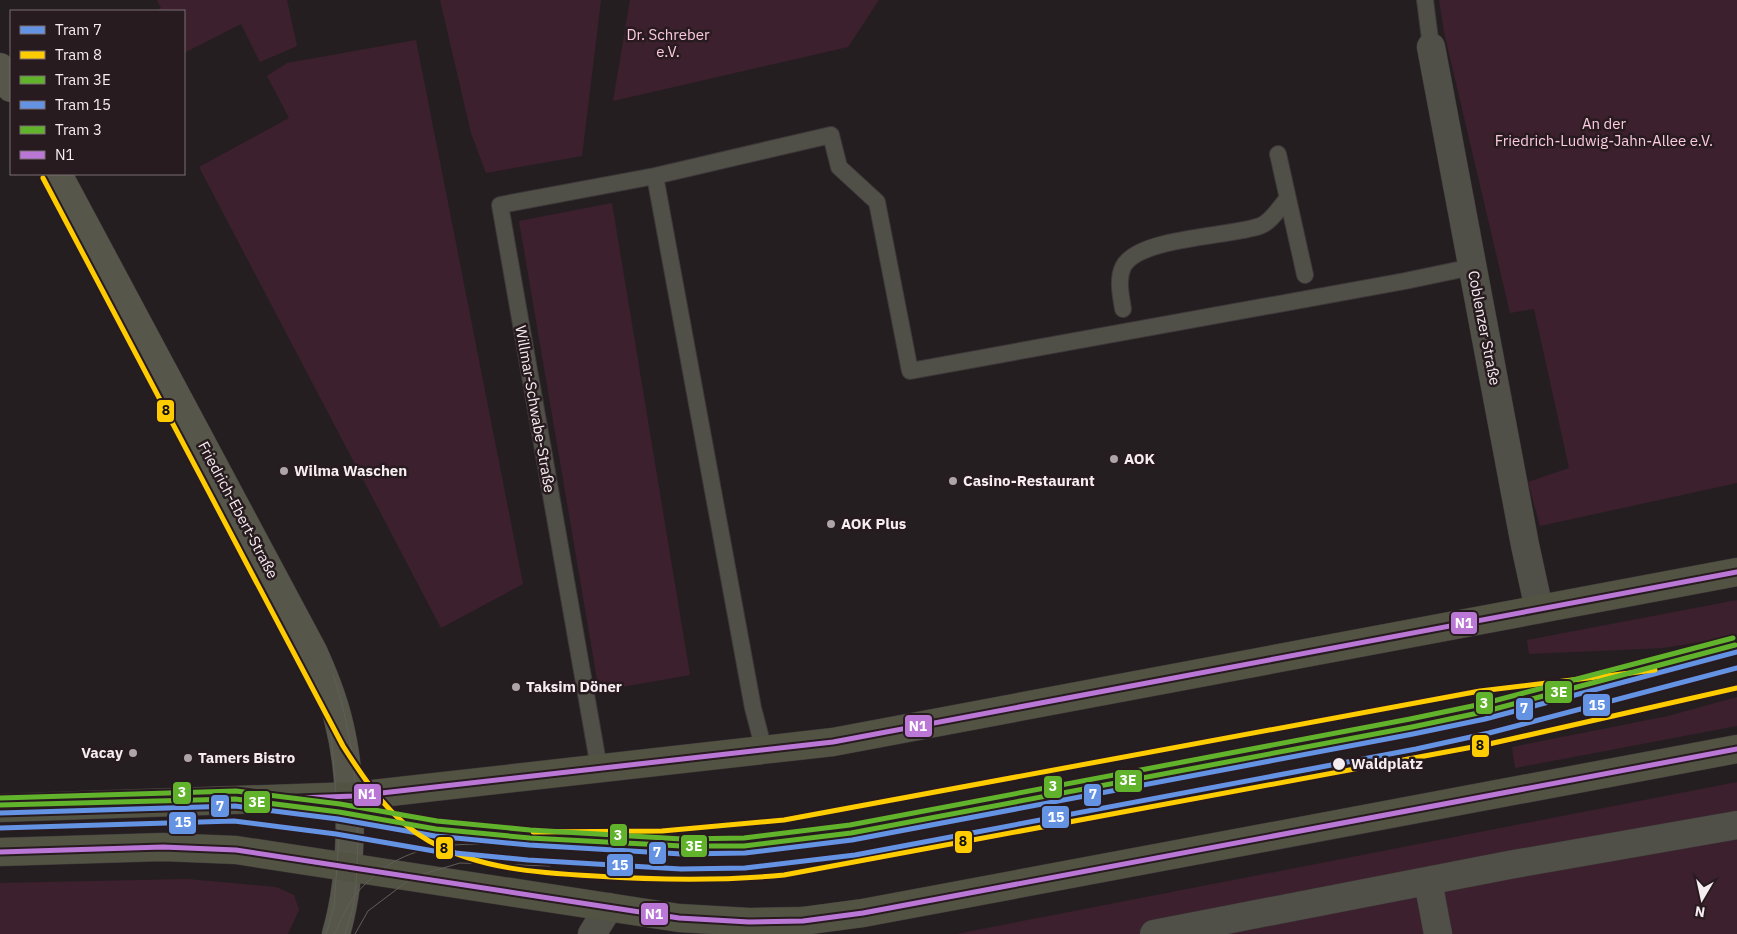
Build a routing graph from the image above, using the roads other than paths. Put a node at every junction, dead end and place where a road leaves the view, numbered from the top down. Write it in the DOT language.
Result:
graph roads {
  1 [pos="1425,0"];
  2 [pos="1431,47"];
  3 [pos="0,67"];
  4 [pos="10,86"];
  5 [pos="1278,154"];
  6 [pos="59,175"];
  7 [pos="655,176"];
  8 [pos="1287,199"];
  9 [pos="1472,267"];
  10 [pos="1305,275"];
  11 [pos="1123,309"];
  12 [pos="1737,572"];
  13 [pos="1539,609"];
  14 [pos="1737,749"];
  15 [pos="764,750"];
  16 [pos="599,768"];
  17 [pos="348,796"];
  18 [pos="0,808"];
  19 [pos="1737,824"];
  20 [pos="0,852"];
  21 [pos="348,867"];
  22 [pos="1428,881"];
  23 [pos="609,907"];
  24 [pos="336,934"];
  25 [pos="592,934"];
  26 [pos="1154,934"];
  27 [pos="1438,934"];
  1 -- 2 [label="lane"];
  2 -- 9 [label="street, Coblenzer Straße"];
  3 -- 4 [label="main road"];
  5 -- 8 [label="lane"];
  6 -- 17 [label="main road, Friedrich-Ebert-Straße"];
  7 -- 9 [label="lane, Willmar-Schwabe-Straße"];
  7 -- 15 [label="lane"];
  7 -- 16 [label="lane, Willmar-Schwabe-Straße"];
  8 -- 10 [label="lane"];
  8 -- 11 [label="lane"];
  9 -- 13 [label="street, Coblenzer Straße"];
  12 -- 13 [label="main road"];
  13 -- 15 [label="main road"];
  14 -- 23 [label="main road"];
  15 -- 16 [label="main road"];
  16 -- 17 [label="main road"];
  17 -- 18 [label="main road"];
  17 -- 21 [label="main road, Friedrich-Ebert-Straße"];
  19 -- 22 [label="street"];
  20 -- 21 [label="main road"];
  21 -- 23 [label="main road"];
  21 -- 24 [label="main road, Friedrich-Ebert-Straße"];
  22 -- 26 [label="street"];
  22 -- 27 [label="street"];
  23 -- 25 [label="street"];
}
